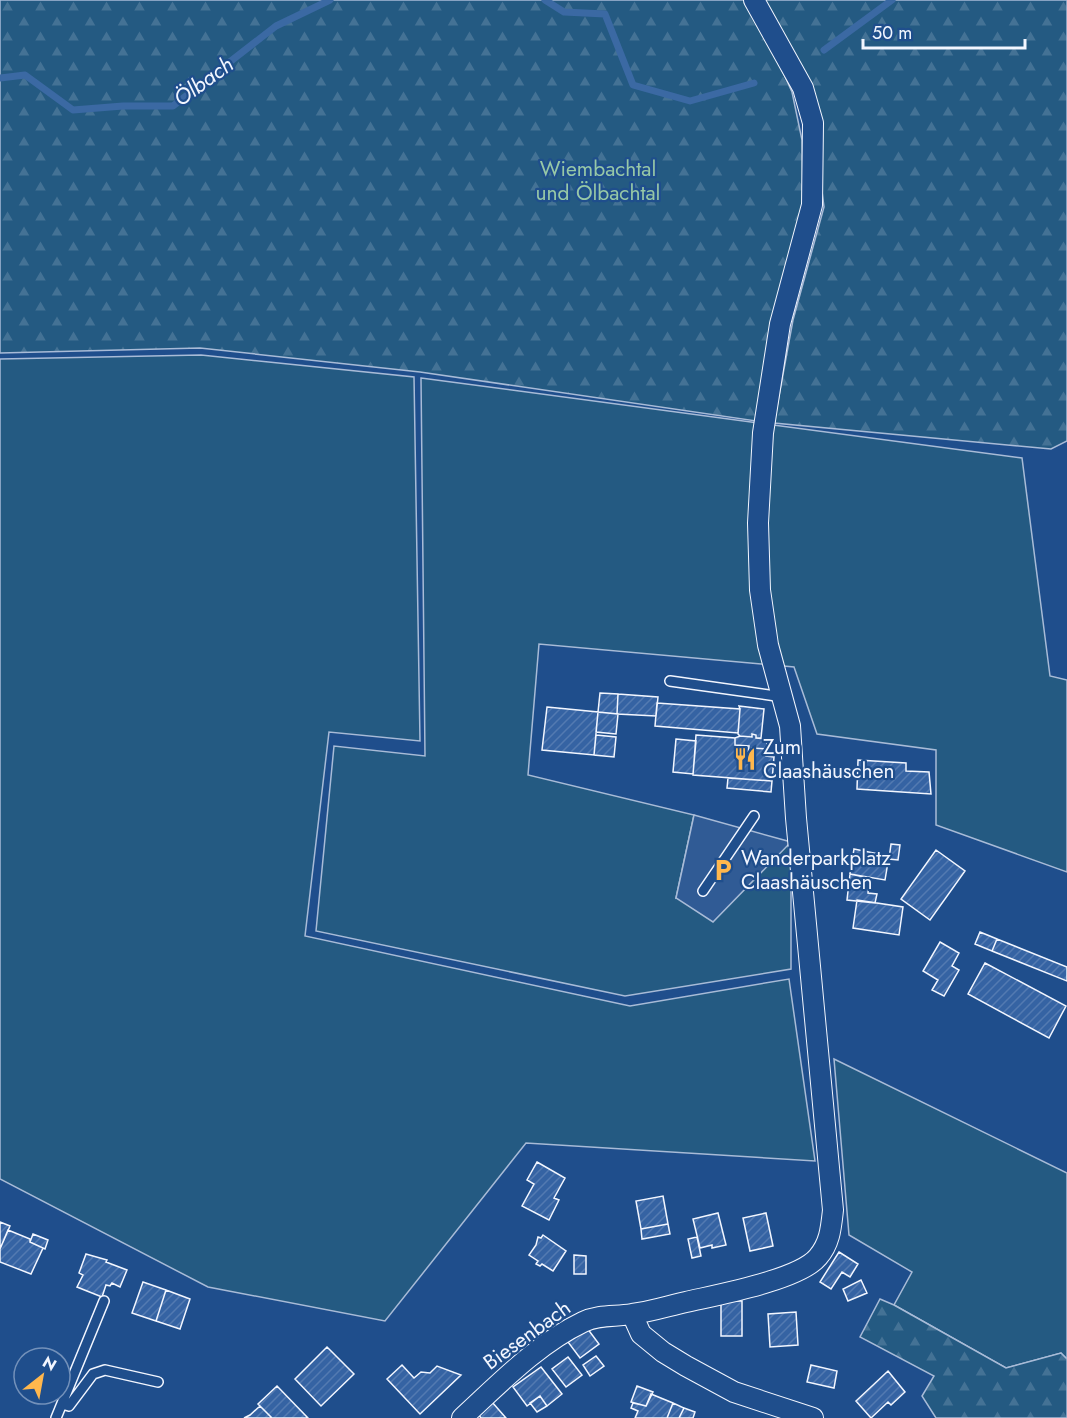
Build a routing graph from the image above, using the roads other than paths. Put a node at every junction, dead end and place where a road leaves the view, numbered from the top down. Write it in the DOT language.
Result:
graph roads {
  1 [pos="754,0"];
  2 [pos="670,681"];
  3 [pos="783,697"];
  4 [pos="754,816"];
  5 [pos="703,891"];
  6 [pos="104,1302"];
  7 [pos="632,1314"];
  8 [pos="72,1380"];
  9 [pos="158,1382"];
  10 [pos="72,1402"];
  11 [pos="462,1418"];
  12 [pos="813,1418"];
  1 -- 3 [label="street"];
  2 -- 3 [label="lane"];
  3 -- 7 [label="street"];
  4 -- 5 [label="lane"];
  6 -- 8 [label="lane"];
  7 -- 11 [label="street, Biesenbach"];
  7 -- 12 [label="street"];
  9 -- 10 [label="lane"];
}
